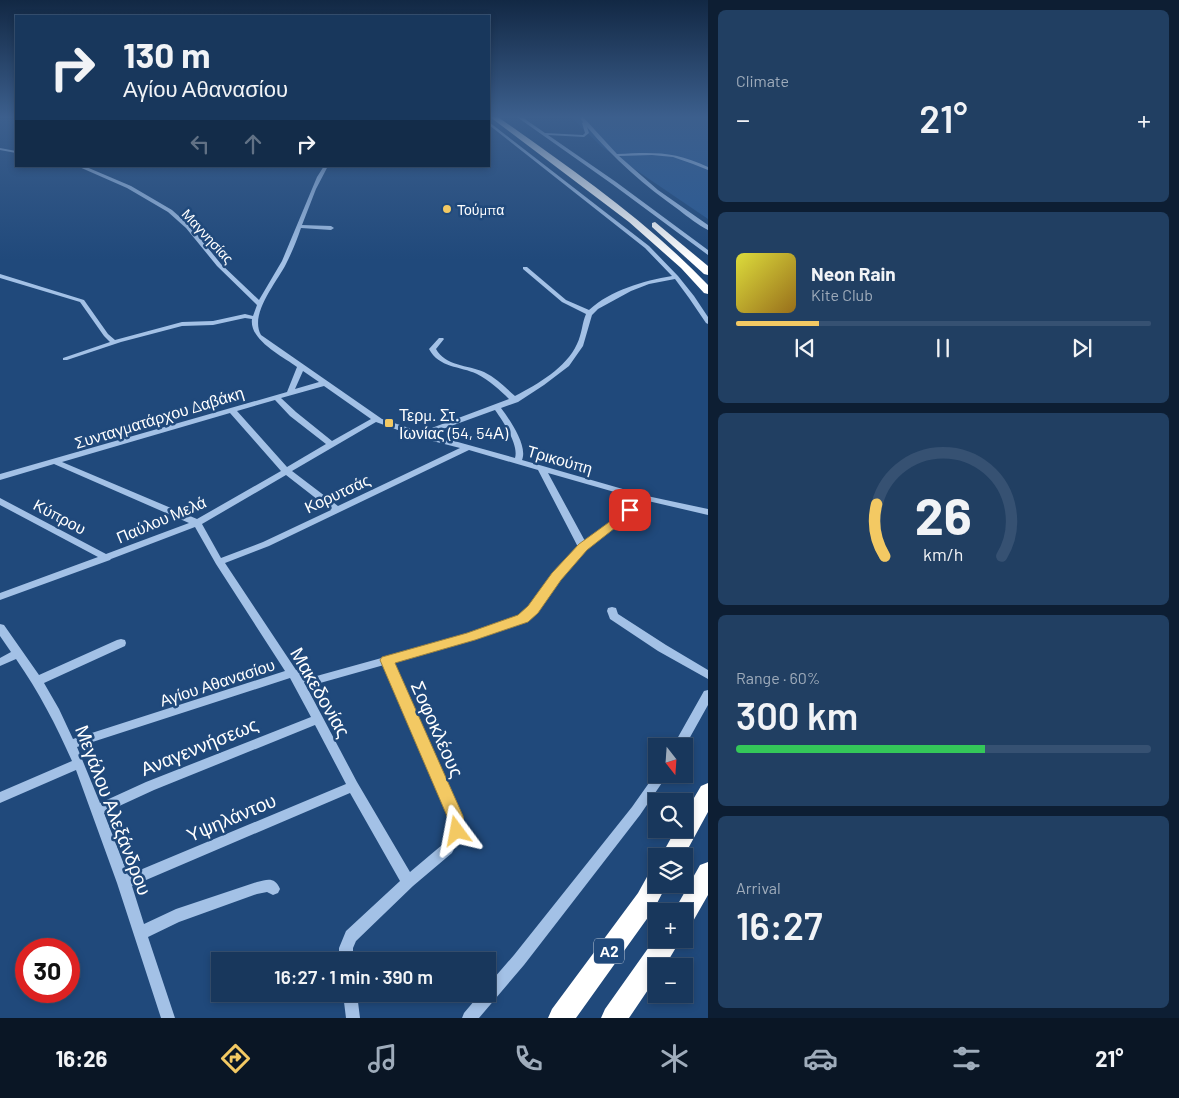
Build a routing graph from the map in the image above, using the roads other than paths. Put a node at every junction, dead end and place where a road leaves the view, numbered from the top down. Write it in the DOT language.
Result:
graph roads {
  1 [pos="542,165"];
  2 [pos="557,165"];
  3 [pos="571,165"];
  4 [pos="586,165"];
  5 [pos="625,165"];
  6 [pos="81,167"];
  7 [pos="326,167"];
  8 [pos="299,226"];
  9 [pos="331,228"];
  10 [pos="708,228"];
  11 [pos="708,253"];
  12 [pos="525,268"];
  13 [pos="708,272"];
  14 [pos="0,276"];
  15 [pos="676,277"];
  16 [pos="708,291"];
  17 [pos="260,304"];
  18 [pos="590,312"];
  19 [pos="255,318"];
  20 [pos="708,322"];
  21 [pos="441,339"];
  22 [pos="118,342"];
  23 [pos="65,359"];
  24 [pos="301,366"];
  25 [pos="326,383"];
  26 [pos="290,393"];
  27 [pos="276,397"];
  28 [pos="515,400"];
  29 [pos="497,408"];
  30 [pos="232,410"];
  31 [pos="376,419"];
  32 [pos="420,435"];
  33 [pos="332,445"];
  34 [pos="467,448"];
  35 [pos="56,462"];
  36 [pos="517,462"];
  37 [pos="542,468"];
  38 [pos="286,471"];
  39 [pos="0,477"];
  40 [pos="646,498"];
  41 [pos="0,502"];
  42 [pos="337,510"];
  43 [pos="708,512"];
  44 [pos="197,523"];
  45 [pos="583,547"];
  46 [pos="107,558"];
  47 [pos="219,562"];
  48 [pos="0,597"];
  49 [pos="612,611"];
  50 [pos="0,628"];
  51 [pos="122,643"];
  52 [pos="18,654"];
  53 [pos="387,660"];
  54 [pos="0,662"];
  55 [pos="292,673"];
  56 [pos="708,675"];
  57 [pos="37,681"];
  58 [pos="313,682"];
  59 [pos="302,688"];
  60 [pos="708,694"];
  61 [pos="317,719"];
  62 [pos="683,738"];
  63 [pos="70,744"];
  64 [pos="79,763"];
  65 [pos="656,783"];
  66 [pos="353,786"];
  67 [pos="708,792"];
  68 [pos="1,794"];
  69 [pos="96,811"];
  70 [pos="676,848"];
  71 [pos="708,872"];
  72 [pos="124,882"];
  73 [pos="408,882"];
  74 [pos="273,888"];
  75 [pos="650,893"];
  76 [pos="691,903"];
  77 [pos="140,933"];
  78 [pos="662,948"];
  79 [pos="346,952"];
  80 [pos="351,1002"];
  81 [pos="168,1018"];
  82 [pos="353,1018"];
  83 [pos="469,1018"];
  84 [pos="561,1018"];
  85 [pos="614,1018"];
  1 -- 15 [label="street"];
  2 -- 16 [label="highway"];
  3 -- 13 [label="highway"];
  4 -- 11 [label="street"];
  5 -- 10 [label="street"];
  6 -- 17 [label="street, Μαγνησίας"];
  7 -- 8 [label="street"];
  8 -- 9 [label="street"];
  8 -- 17 [label="street"];
  12 -- 18 [label="street"];
  14 -- 22 [label="street"];
  15 -- 18 [label="street"];
  15 -- 20 [label="street"];
  17 -- 19 [label="street"];
  18 -- 28 [label="street"];
  19 -- 22 [label="street"];
  19 -- 24 [label="street, Τρικούπη"];
  21 -- 28 [label="street"];
  22 -- 23 [label="street"];
  24 -- 25 [label="street, Τρικούπη"];
  24 -- 26 [label="street"];
  25 -- 26 [label="street, Συνταγματάρχου Δαβάκη"];
  25 -- 31 [label="street, Τρικούπη"];
  26 -- 27 [label="street, Συνταγματάρχου Δαβάκη"];
  27 -- 30 [label="street, Συνταγματάρχου Δαβάκη"];
  27 -- 33 [label="street"];
  28 -- 29 [label="street"];
  29 -- 32 [label="street"];
  29 -- 36 [label="street"];
  30 -- 35 [label="street, Συνταγματάρχου Δαβάκη"];
  30 -- 38 [label="street"];
  31 -- 32 [label="street, Τρικούπη"];
  31 -- 33 [label="street, Παύλου Μελά"];
  32 -- 34 [label="street, Τρικούπη"];
  33 -- 38 [label="street, Παύλου Μελά"];
  34 -- 36 [label="street, Τρικούπη"];
  34 -- 42 [label="street, Κορυτσάς"];
  35 -- 39 [label="street, Συνταγματάρχου Δαβάκη"];
  35 -- 44 [label="street"];
  36 -- 37 [label="street, Τρικούπη"];
  37 -- 40 [label="street, Τρικούπη"];
  37 -- 45 [label="street"];
  38 -- 42 [label="street"];
  38 -- 44 [label="street, Παύλου Μελά"];
  40 -- 43 [label="street, Τρικούπη"];
  40 -- 45 [label="street"];
  41 -- 46 [label="street, Κύπρου"];
  42 -- 47 [label="street, Κορυτσάς"];
  44 -- 46 [label="street, Παύλου Μελά"];
  44 -- 47 [label="street, Μακεδονίας"];
  45 -- 53 [label="street"];
  46 -- 48 [label="street, Παύλου Μελά"];
  47 -- 55 [label="street, Μακεδονίας"];
  49 -- 56 [label="street"];
  50 -- 52 [label="street, Μεγάλου Αλεξάνδρου"];
  51 -- 57 [label="street"];
  52 -- 54 [label="street"];
  52 -- 57 [label="street, Μεγάλου Αλεξάνδρου"];
  53 -- 58 [label="street"];
  53 -- 73 [label="street, Σοφοκλέους"];
  55 -- 58 [label="street, Αγίου Αθανασίου"];
  55 -- 59 [label="street, Μακεδονίας"];
  55 -- 63 [label="street, Αγίου Αθανασίου"];
  57 -- 63 [label="street, Μεγάλου Αλεξάνδρου"];
  58 -- 59 [label="street"];
  59 -- 61 [label="street, Μακεδονίας"];
  60 -- 62 [label="street"];
  61 -- 66 [label="street, Μακεδονίας"];
  61 -- 69 [label="street, Αναγεννήσεως"];
  63 -- 64 [label="street, Μεγάλου Αλεξάνδρου"];
  64 -- 68 [label="street"];
  64 -- 69 [label="street, Μεγάλου Αλεξάνδρου"];
  65 -- 83 [label="street"];
  66 -- 72 [label="street, Υψηλάντου"];
  66 -- 73 [label="street, Μακεδονίας"];
  67 -- 70 [label="highway"];
  69 -- 72 [label="street, Μεγάλου Αλεξάνδρου"];
  71 -- 76 [label="highway"];
  72 -- 77 [label="street, Μεγάλου Αλεξάνδρου"];
  73 -- 79 [label="street, Σοφοκλέους"];
  74 -- 77 [label="street"];
  75 -- 84 [label="highway, Α2"];
  77 -- 81 [label="street, Μεγάλου Αλεξάνδρου"];
  78 -- 85 [label="highway, Α2"];
  80 -- 82 [label="street"];
}
